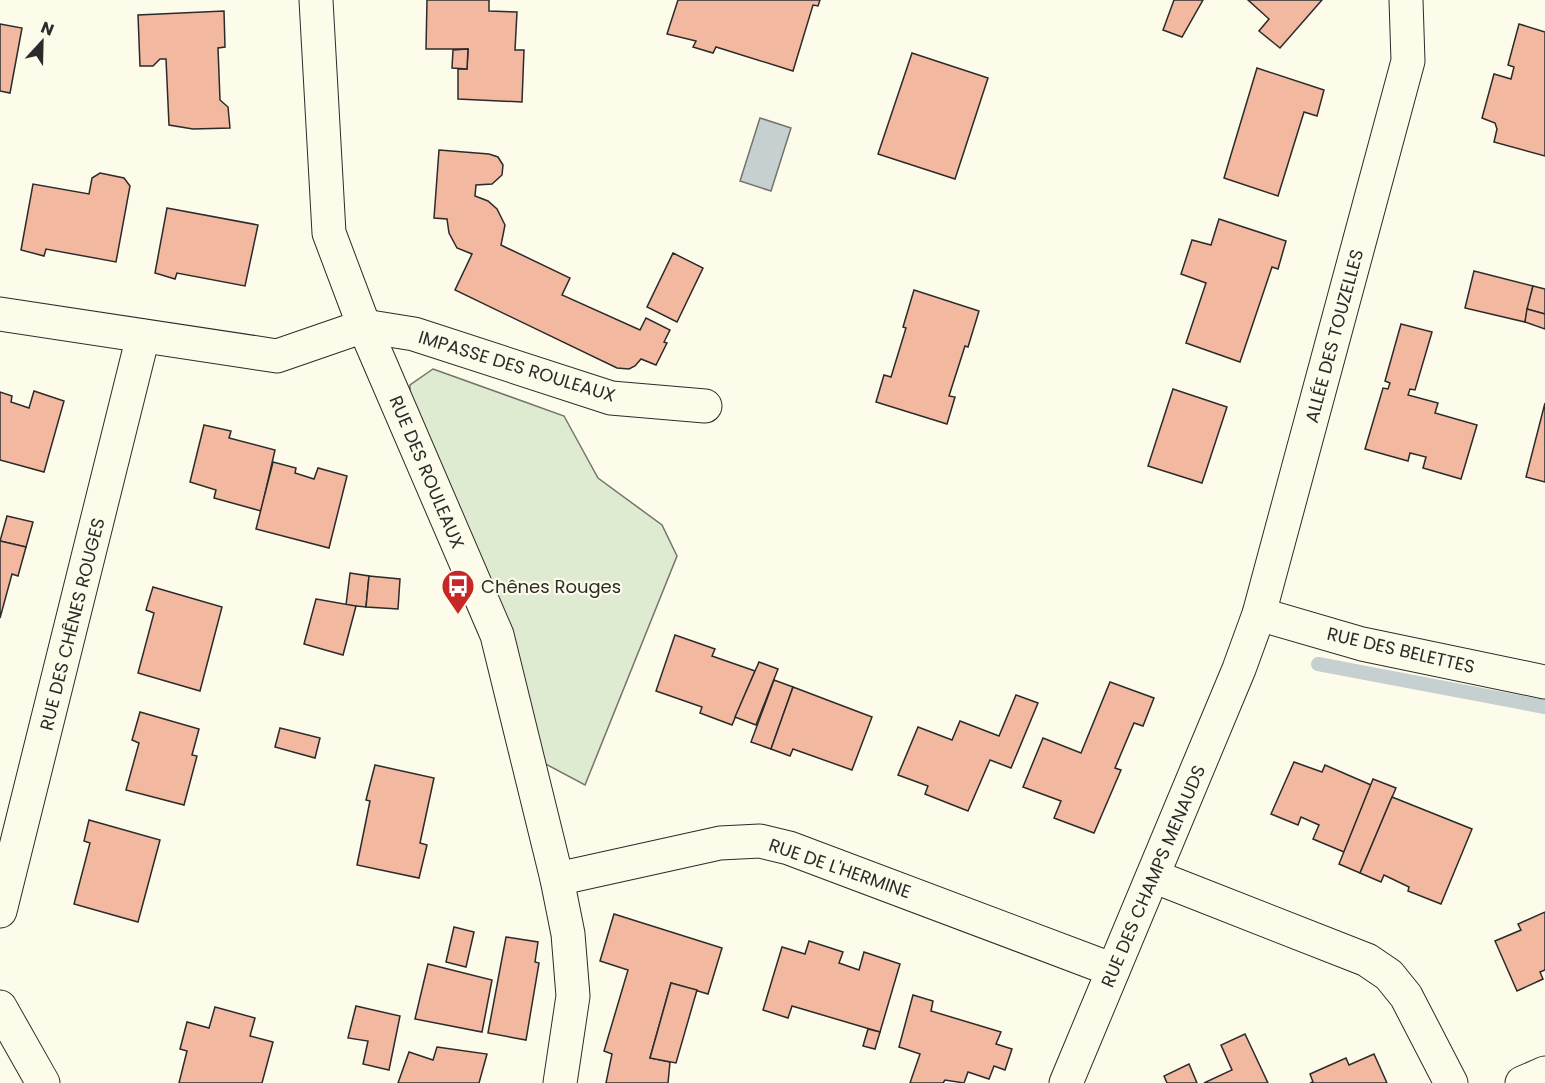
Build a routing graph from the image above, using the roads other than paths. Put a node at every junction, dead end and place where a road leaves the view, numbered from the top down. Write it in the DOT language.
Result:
graph roads {
  1 [pos="316,0"];
  2 [pos="1406,0"];
  3 [pos="0,314"];
  4 [pos="364,326"];
  5 [pos="143,336"];
  6 [pos="705,406"];
  7 [pos="1259,614"];
  8 [pos="1239,669"];
  9 [pos="1545,682"];
  10 [pos="1154,876"];
  11 [pos="557,879"];
  12 [pos="0,911"];
  13 [pos="1113,970"];
  14 [pos="0,1007"];
  15 [pos="1545,1073"];
  16 [pos="43,1083"];
  17 [pos="560,1083"];
  18 [pos="1066,1083"];
  19 [pos="1451,1083"];
  20 [pos="1522,1083"];
  1 -- 4 [label="street, RUE DES ROULEAUX"];
  2 -- 7 [label="street, ALLÉE DES TOUZELLES"];
  3 -- 5 [label="street"];
  4 -- 5 [label="street"];
  4 -- 6 [label="street, IMPASSE DES ROULEAUX"];
  4 -- 11 [label="street, RUE DES ROULEAUX"];
  5 -- 12 [label="street, RUE DES CHÊNES ROUGES"];
  7 -- 8 [label="street, ALLÉE DES TOUZELLES"];
  7 -- 9 [label="street, RUE DES BELETTES"];
  8 -- 10 [label="street, RUE DES CHAMPS MENAUDS"];
  10 -- 13 [label="street, RUE DES CHAMPS MENAUDS"];
  10 -- 19 [label="street"];
  11 -- 13 [label="street, RUE DE L'HERMINE"];
  11 -- 17 [label="street, RUE DES ROULEAUX"];
  13 -- 18 [label="street, RUE DES CHAMPS MENAUDS"];
  14 -- 16 [label="street"];
  15 -- 20 [label="street"];
}
